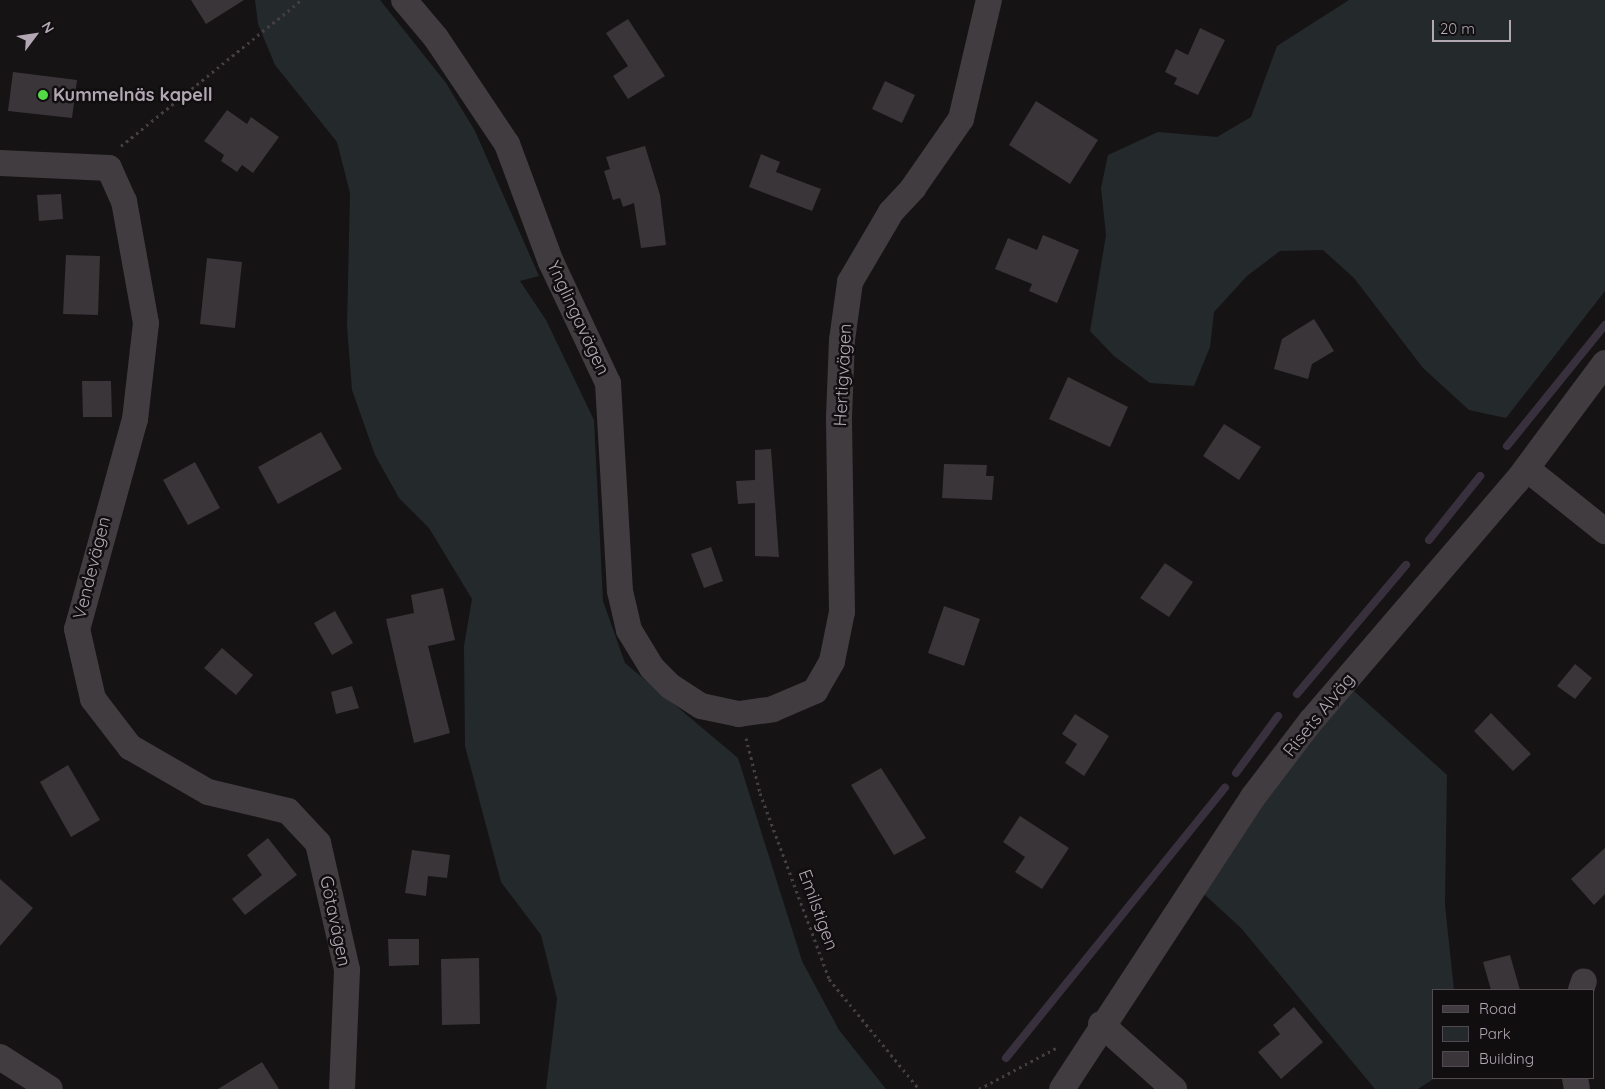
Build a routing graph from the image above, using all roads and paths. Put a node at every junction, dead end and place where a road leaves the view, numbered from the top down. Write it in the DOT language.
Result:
graph roads {
  1 [pos="301,0"];
  2 [pos="404,0"];
  3 [pos="989,0"];
  4 [pos="0,163"];
  5 [pos="101,168"];
  6 [pos="1605,363"];
  7 [pos="1527,469"];
  8 [pos="1605,531"];
  9 [pos="734,714"];
  10 [pos="318,843"];
  11 [pos="1101,1024"];
  12 [pos="1058,1047"];
  13 [pos="0,1057"];
  14 [pos="50,1089"];
  15 [pos="342,1089"];
  16 [pos="919,1089"];
  17 [pos="979,1089"];
  18 [pos="1062,1089"];
  19 [pos="1174,1089"];
  1 -- 5 [label="path"];
  2 -- 9 [label="street, Ynglingavägen"];
  3 -- 9 [label="street, Hertigvägen"];
  4 -- 5 [label="street"];
  5 -- 10 [label="street, Vendevägen"];
  6 -- 7 [label="street, Risets Alväg"];
  7 -- 8 [label="street"];
  7 -- 11 [label="street, Risets Alväg"];
  9 -- 16 [label="path, Emilstigen"];
  10 -- 15 [label="street, Götavägen"];
  11 -- 18 [label="street, Risets Alväg"];
  11 -- 19 [label="street"];
  12 -- 17 [label="path"];
  13 -- 14 [label="street"];
}
